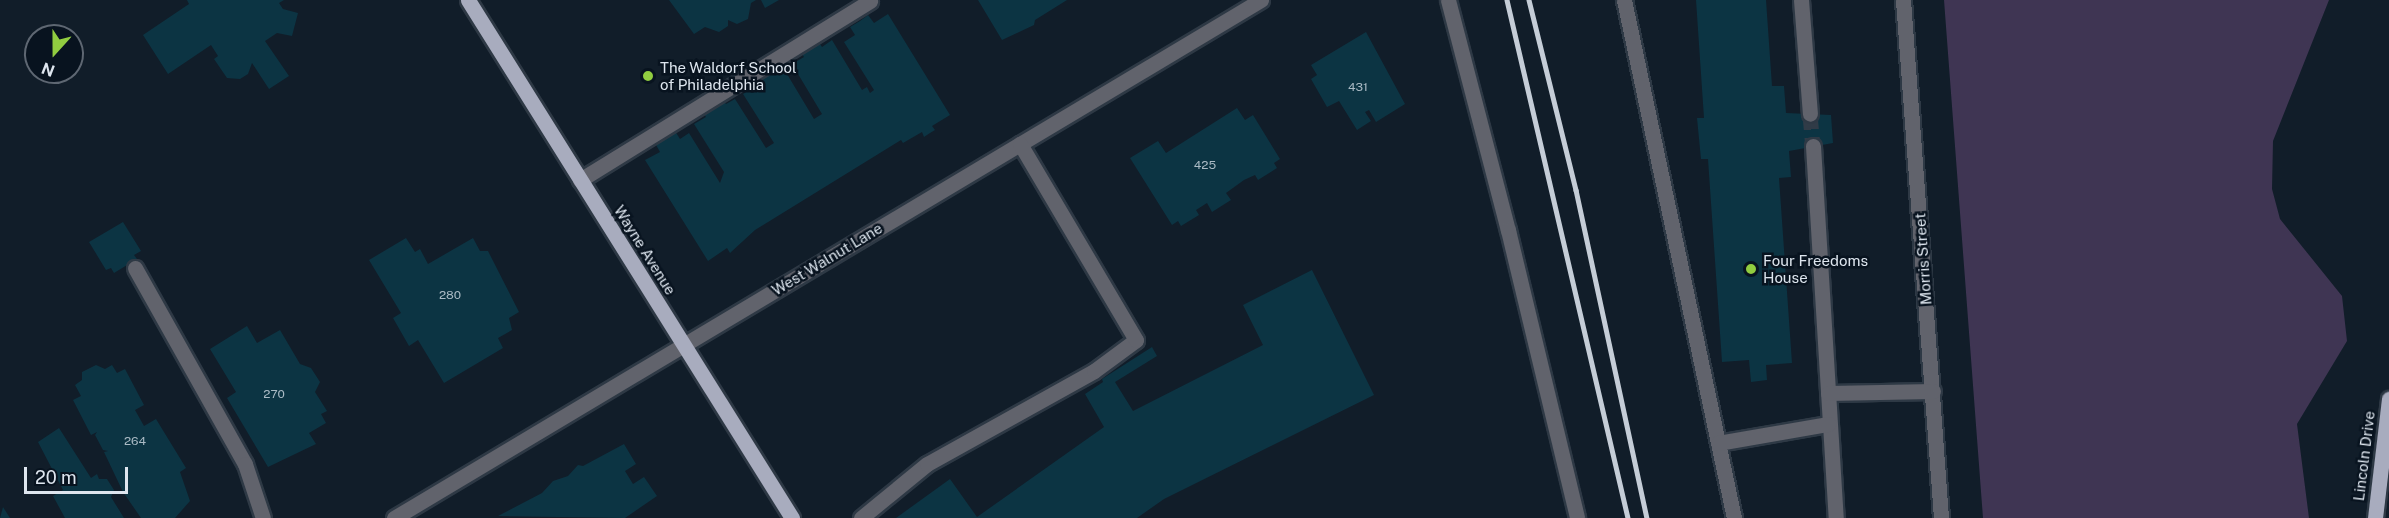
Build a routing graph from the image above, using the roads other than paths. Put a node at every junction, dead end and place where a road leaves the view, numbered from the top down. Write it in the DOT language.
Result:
graph roads {
  1 [pos="468,0"];
  2 [pos="1261,0"];
  3 [pos="1448,0"];
  4 [pos="1624,0"];
  5 [pos="1801,0"];
  6 [pos="1903,0"];
  7 [pos="870,1"];
  8 [pos="1810,114"];
  9 [pos="1020,144"];
  10 [pos="1813,146"];
  11 [pos="580,180"];
  12 [pos="135,268"];
  13 [pos="683,345"];
  14 [pos="1932,391"];
  15 [pos="1828,393"];
  16 [pos="2389,399"];
  17 [pos="1828,424"];
  18 [pos="1718,443"];
  19 [pos="263,518"];
  20 [pos="394,518"];
  21 [pos="792,518"];
  22 [pos="861,518"];
  23 [pos="1577,518"];
  24 [pos="1734,518"];
  25 [pos="1836,518"];
  26 [pos="1941,518"];
  27 [pos="2375,518"];
  1 -- 11 [label="main road, Wayne Avenue"];
  2 -- 9 [label="street, West Walnut Lane"];
  3 -- 23 [label="street"];
  4 -- 18 [label="street"];
  5 -- 8 [label="street"];
  6 -- 14 [label="street, Morris Street"];
  7 -- 11 [label="street"];
  9 -- 13 [label="street, West Walnut Lane"];
  9 -- 22 [label="street"];
  10 -- 15 [label="street"];
  11 -- 13 [label="main road, Wayne Avenue"];
  12 -- 19 [label="street"];
  13 -- 20 [label="street, West Walnut Lane"];
  13 -- 21 [label="main road, Wayne Avenue"];
  14 -- 15 [label="street"];
  14 -- 26 [label="street, Morris Street"];
  15 -- 17 [label="street"];
  16 -- 27 [label="main road, Lincoln Drive"];
  17 -- 18 [label="street"];
  17 -- 25 [label="street"];
  18 -- 24 [label="street"];
}
